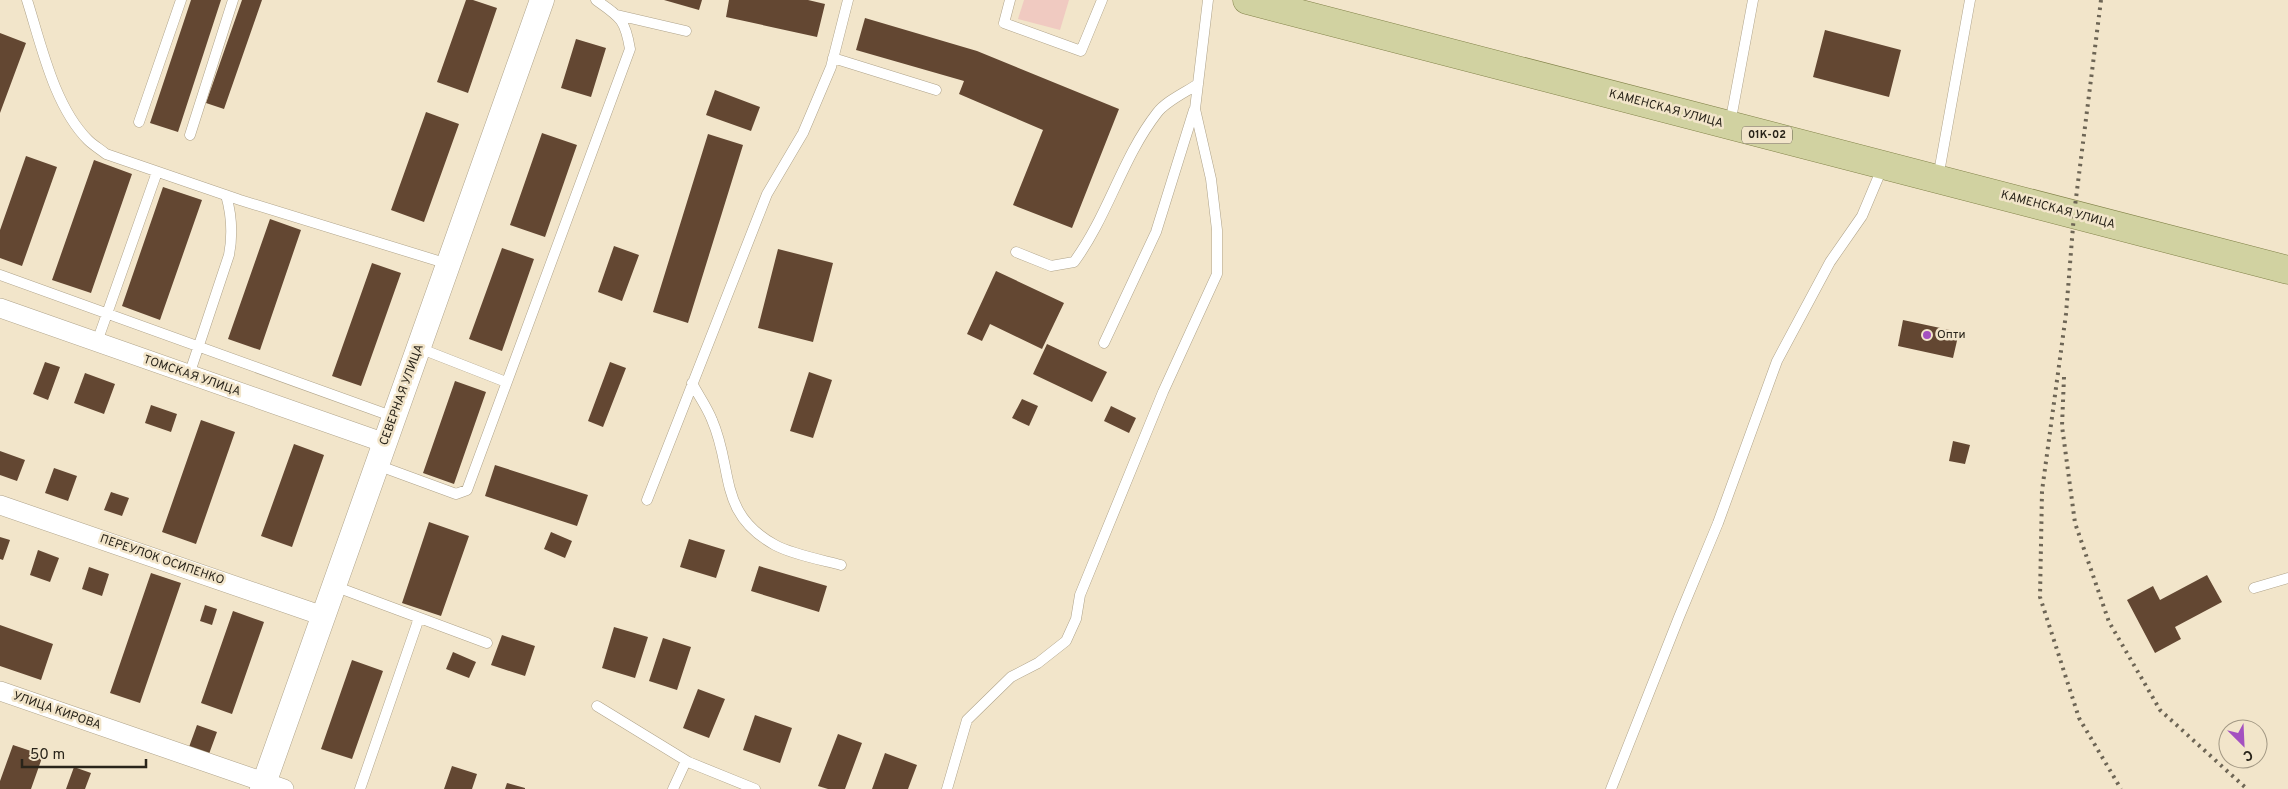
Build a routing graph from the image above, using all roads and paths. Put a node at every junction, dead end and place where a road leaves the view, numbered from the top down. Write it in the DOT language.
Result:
graph roads {
  1 [pos="27,0"];
  2 [pos="181,0"];
  3 [pos="233,0"];
  4 [pos="542,0"];
  5 [pos="596,0"];
  6 [pos="848,0"];
  7 [pos="1010,0"];
  8 [pos="1102,0"];
  9 [pos="1208,0"];
  10 [pos="1247,0"];
  11 [pos="1753,0"];
  12 [pos="1970,0"];
  13 [pos="617,14"];
  14 [pos="686,31"];
  15 [pos="833,58"];
  16 [pos="1198,84"];
  17 [pos="936,90"];
  18 [pos="1195,109"];
  19 [pos="139,122"];
  20 [pos="1730,125"];
  21 [pos="190,135"];
  22 [pos="1883,165"];
  23 [pos="157,172"];
  24 [pos="1937,179"];
  25 [pos="226,195"];
  26 [pos="1016,252"];
  27 [pos="448,264"];
  28 [pos="2288,270"];
  29 [pos="0,275"];
  30 [pos="0,308"];
  31 [pos="107,314"];
  32 [pos="97,342"];
  33 [pos="1104,343"];
  34 [pos="199,347"];
  35 [pos="419,348"];
  36 [pos="189,375"];
  37 [pos="506,382"];
  38 [pos="692,383"];
  39 [pos="394,417"];
  40 [pos="381,454"];
  41 [pos="647,500"];
  42 [pos="0,505"];
  43 [pos="841,565"];
  44 [pos="2288,578"];
  45 [pos="334,586"];
  46 [pos="2254,588"];
  47 [pos="324,616"];
  48 [pos="418,618"];
  49 [pos="487,643"];
  50 [pos="0,691"];
  51 [pos="597,706"];
  52 [pos="690,763"];
  53 [pos="270,787"];
  54 [pos="360,789"];
  55 [pos="673,789"];
  56 [pos="755,789"];
  57 [pos="947,789"];
  58 [pos="1611,789"];
  1 -- 23 [label="lane"];
  2 -- 19 [label="lane"];
  3 -- 21 [label="lane"];
  4 -- 27 [label="street, СЕВЕРНАЯ УЛИЦА"];
  5 -- 13 [label="lane"];
  6 -- 15 [label="lane"];
  7 -- 8 [label="lane"];
  9 -- 16 [label="lane"];
  10 -- 20 [label="main road, КАМЕНСКАЯ УЛИЦА / 01К-02"];
  11 -- 20 [label="lane"];
  12 -- 24 [label="lane"];
  13 -- 14 [label="lane"];
  13 -- 37 [label="lane"];
  15 -- 17 [label="lane"];
  15 -- 38 [label="lane"];
  16 -- 18 [label="lane"];
  16 -- 26 [label="lane"];
  18 -- 33 [label="lane"];
  18 -- 57 [label="lane"];
  20 -- 22 [label="main road, КАМЕНСКАЯ УЛИЦА / 01К-02"];
  22 -- 24 [label="main road, КАМЕНСКАЯ УЛИЦА / 01К-02"];
  22 -- 58 [label="lane"];
  23 -- 25 [label="lane"];
  23 -- 31 [label="lane"];
  24 -- 28 [label="main road, КАМЕНСКАЯ УЛИЦА / 01К-02"];
  25 -- 27 [label="lane"];
  25 -- 34 [label="lane"];
  27 -- 35 [label="street, СЕВЕРНАЯ УЛИЦА"];
  29 -- 31 [label="lane"];
  30 -- 32 [label="street, ТОМСКАЯ УЛИЦА"];
  31 -- 32 [label="lane"];
  31 -- 34 [label="lane"];
  32 -- 36 [label="street, ТОМСКАЯ УЛИЦА"];
  34 -- 36 [label="lane"];
  34 -- 39 [label="lane"];
  35 -- 37 [label="lane"];
  35 -- 39 [label="street, СЕВЕРНАЯ УЛИЦА"];
  36 -- 40 [label="street, ТОМСКАЯ УЛИЦА"];
  37 -- 40 [label="lane"];
  38 -- 41 [label="lane"];
  38 -- 43 [label="lane"];
  39 -- 40 [label="street, СЕВЕРНАЯ УЛИЦА"];
  40 -- 45 [label="street, СЕВЕРНАЯ УЛИЦА"];
  42 -- 47 [label="street, ПЕРЕУЛОК ОСИПЕНКО"];
  44 -- 46 [label="lane"];
  45 -- 47 [label="street, СЕВЕРНАЯ УЛИЦА"];
  45 -- 48 [label="lane"];
  47 -- 53 [label="street, СЕВЕРНАЯ УЛИЦА"];
  48 -- 49 [label="lane"];
  48 -- 54 [label="lane"];
  50 -- 53 [label="street, УЛИЦА КИРОВА"];
  51 -- 52 [label="lane"];
  52 -- 55 [label="lane"];
  52 -- 56 [label="lane"];
}
